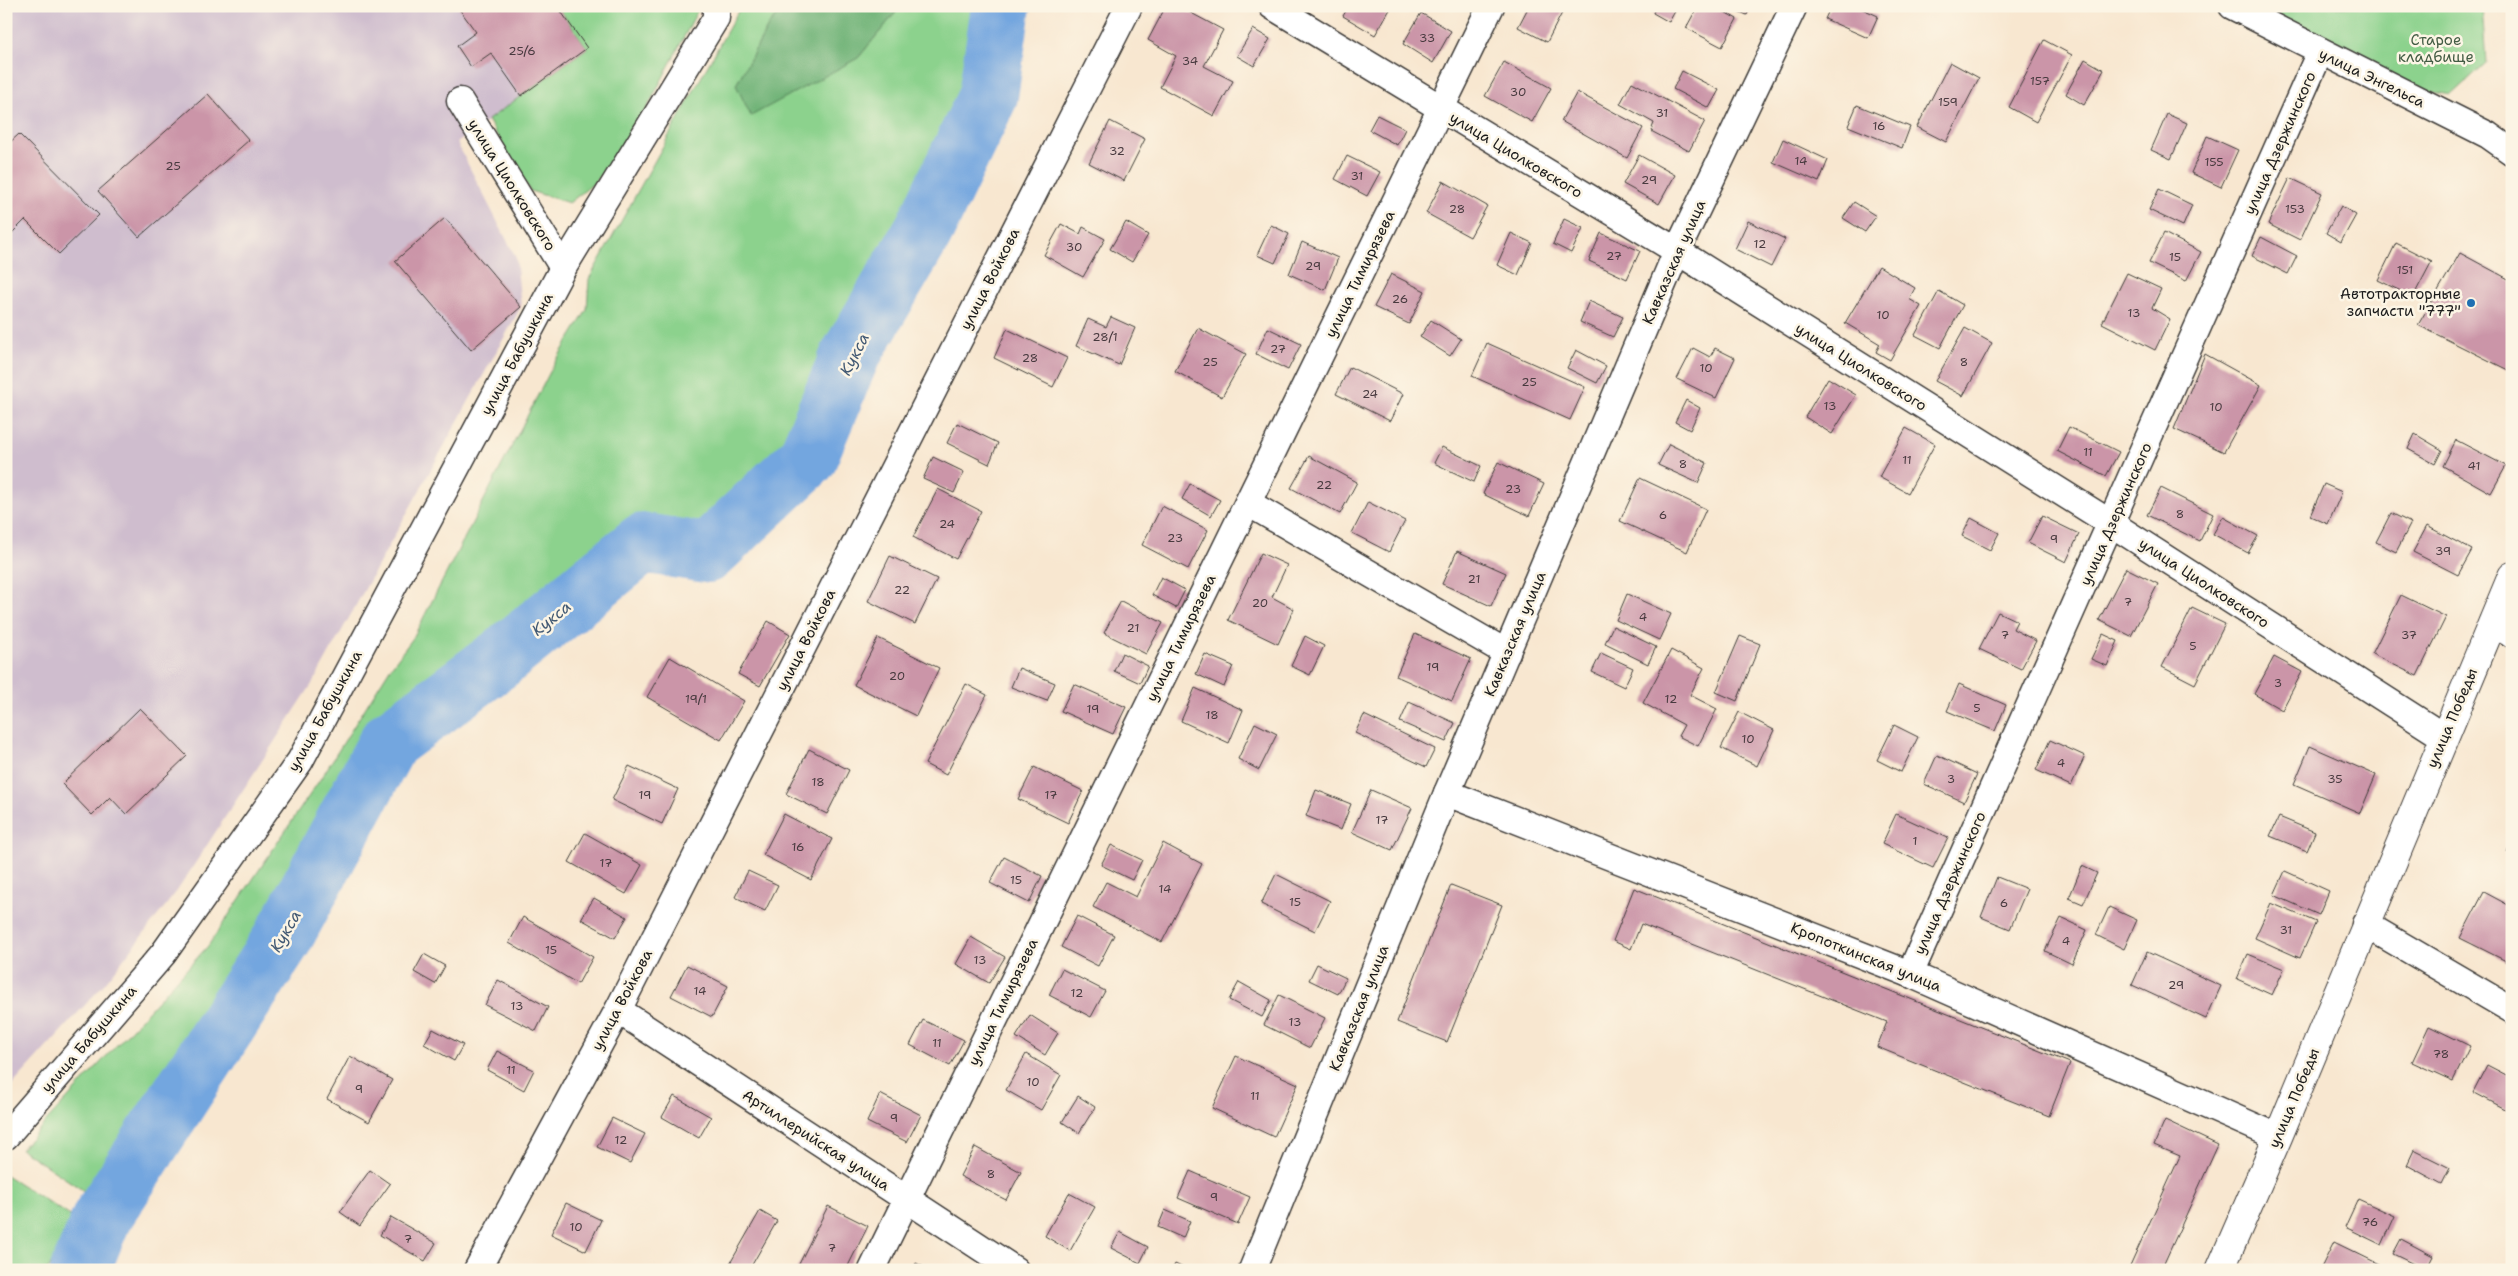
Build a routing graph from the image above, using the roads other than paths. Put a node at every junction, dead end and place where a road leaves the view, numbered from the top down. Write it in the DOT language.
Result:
graph roads {
  1 [pos="716,6"];
  2 [pos="1129,6"];
  3 [pos="1272,6"];
  4 [pos="1491,6"];
  5 [pos="1794,6"];
  6 [pos="2232,6"];
  7 [pos="2320,52"];
  8 [pos="460,101"];
  9 [pos="1440,110"];
  10 [pos="2512,152"];
  11 [pos="1677,251"];
  12 [pos="564,268"];
  13 [pos="1248,503"];
  14 [pos="2112,524"];
  15 [pos="2512,576"];
  16 [pos="2502,628"];
  17 [pos="1507,653"];
  18 [pos="2444,737"];
  19 [pos="1447,794"];
  20 [pos="2365,924"];
  21 [pos="1910,974"];
  22 [pos="618,1010"];
  23 [pos="2512,1010"];
  24 [pos="6,1136"];
  25 [pos="2278,1137"];
  26 [pos="906,1198"];
  27 [pos="477,1270"];
  28 [pos="872,1270"];
  29 [pos="1015,1270"];
  30 [pos="1252,1270"];
  31 [pos="2220,1270"];
  1 -- 12 [label="street, улица Бабушкина"];
  2 -- 22 [label="street, улица Войкова"];
  3 -- 9 [label="street, улица Циолковского"];
  4 -- 9 [label="street, улица Тимирязева"];
  5 -- 11 [label="street, Кавказская улица"];
  6 -- 7 [label="street, улица Энгельса"];
  7 -- 10 [label="street, улица Энгельса"];
  7 -- 14 [label="street, улица Дзержинского"];
  8 -- 12 [label="street, улица Циолковского"];
  9 -- 11 [label="street, улица Циолковского"];
  9 -- 13 [label="street, улица Тимирязева"];
  11 -- 14 [label="street, улица Циолковского"];
  11 -- 17 [label="street, Кавказская улица"];
  12 -- 24 [label="street, улица Бабушкина"];
  13 -- 17 [label="street"];
  13 -- 26 [label="street, улица Тимирязева"];
  14 -- 18 [label="street, улица Циолковского"];
  14 -- 21 [label="street, улица Дзержинского"];
  15 -- 16 [label="street, улица Победы"];
  16 -- 18 [label="street, улица Победы"];
  17 -- 19 [label="street, Кавказская улица"];
  18 -- 20 [label="street, улица Победы"];
  19 -- 21 [label="street, Кропоткинская улица"];
  19 -- 30 [label="street, Кавказская улица"];
  20 -- 23 [label="street"];
  20 -- 25 [label="street, улица Победы"];
  21 -- 25 [label="street, Кропоткинская улица"];
  22 -- 26 [label="street, Артиллерийская улица"];
  22 -- 27 [label="street, улица Войкова"];
  25 -- 31 [label="street, улица Победы"];
  26 -- 28 [label="street, улица Тимирязева"];
  26 -- 29 [label="street, Артиллерийская улица"];
}
